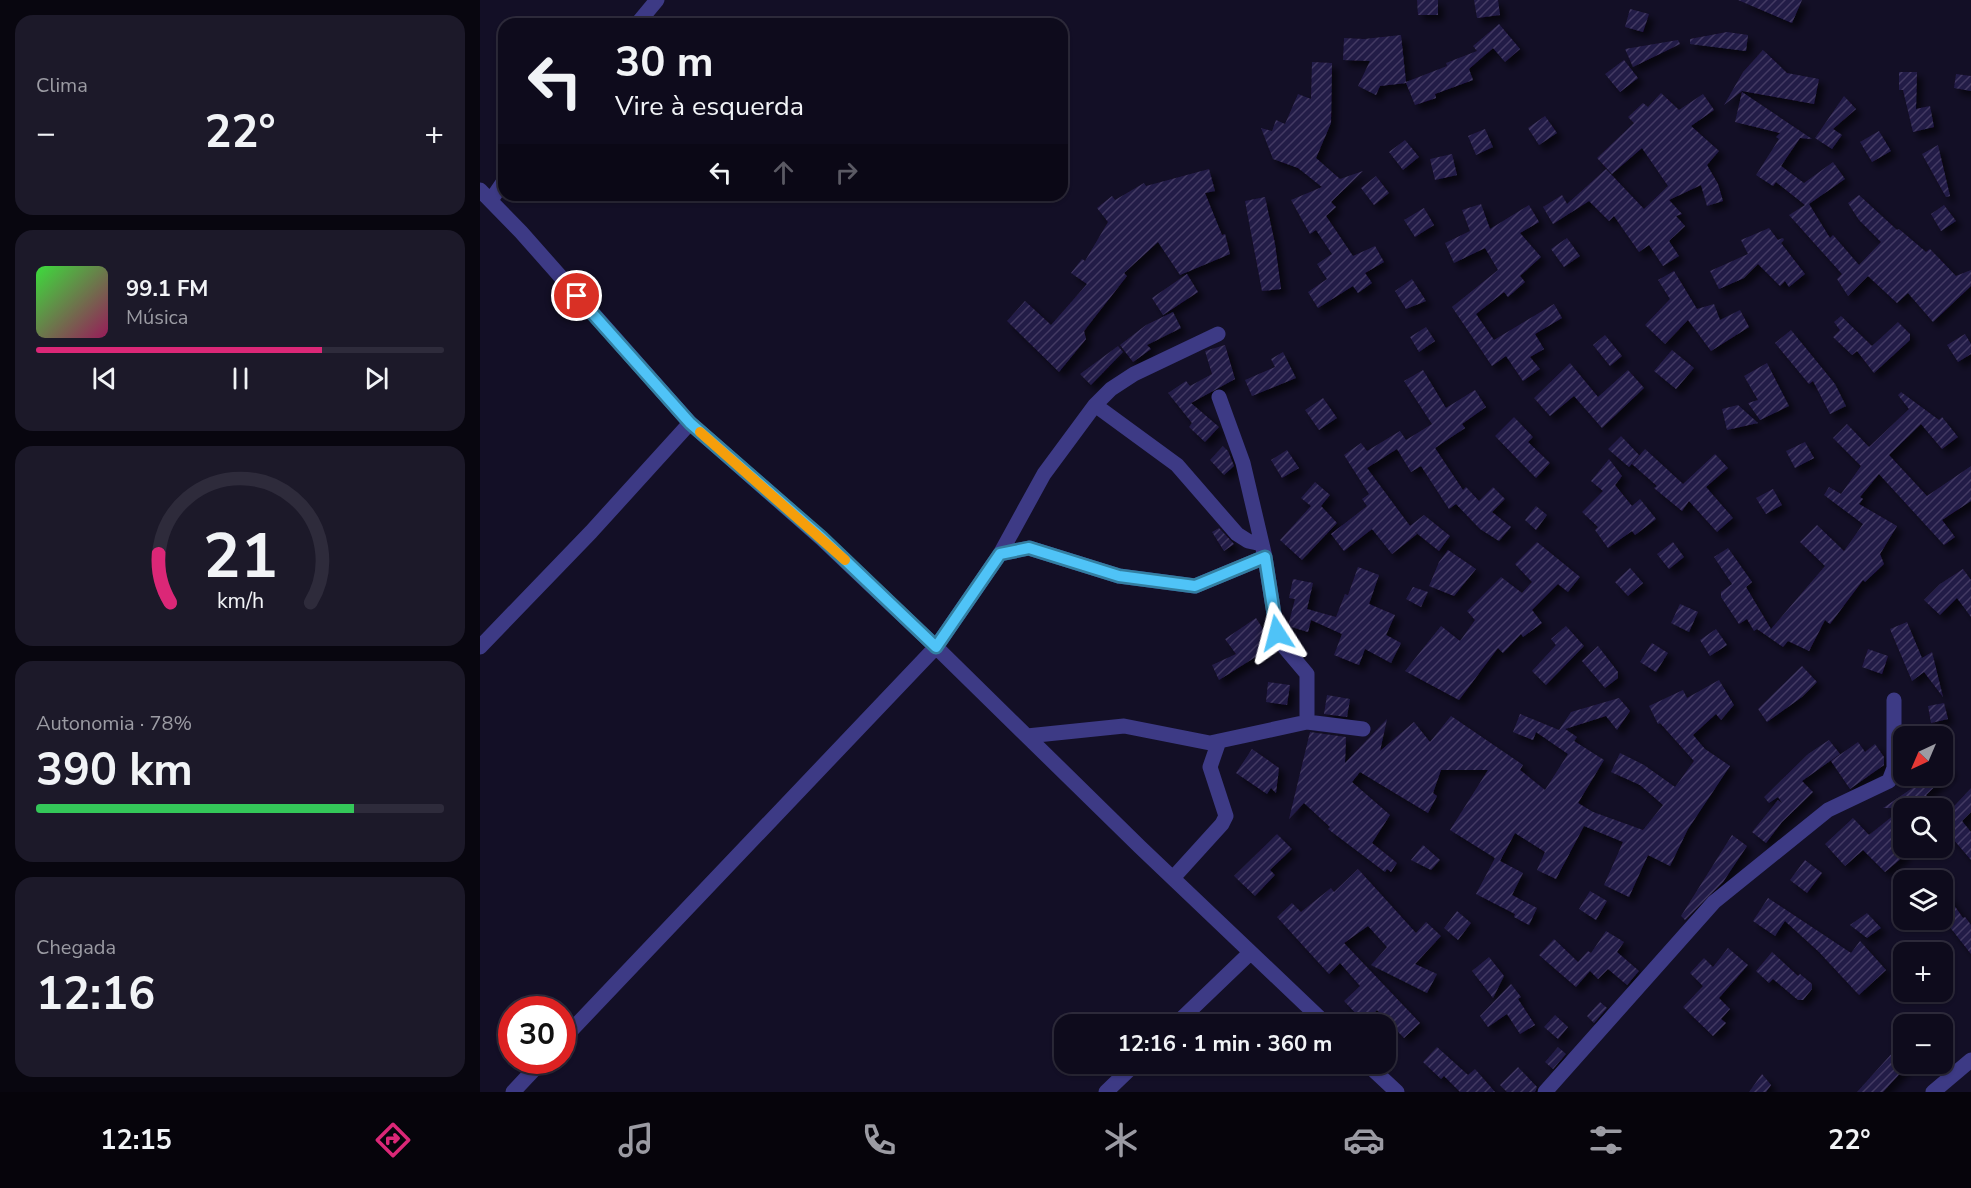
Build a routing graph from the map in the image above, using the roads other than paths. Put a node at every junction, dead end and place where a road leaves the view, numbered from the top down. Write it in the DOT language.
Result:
graph roads {
  1 [pos="657,0"];
  2 [pos="642,18"];
  3 [pos="498,186"];
  4 [pos="485,195"];
  5 [pos="1218,334"];
  6 [pos="1219,397"];
  7 [pos="1095,405"];
  8 [pos="690,423"];
  9 [pos="1264,550"];
  10 [pos="1000,554"];
  11 [pos="480,647"];
  12 [pos="936,647"];
  13 [pos="1894,700"];
  14 [pos="1307,722"];
  15 [pos="1363,729"];
  16 [pos="1027,736"];
  17 [pos="1219,741"];
  18 [pos="1173,878"];
  19 [pos="1250,953"];
  20 [pos="1186,1014"];
  21 [pos="1315,1014"];
  22 [pos="576,1025"];
  23 [pos="1971,1060"];
  24 [pos="530,1074"];
  25 [pos="1125,1074"];
  26 [pos="1378,1074"];
  27 [pos="513,1092"];
  28 [pos="1106,1092"];
  29 [pos="1397,1092"];
  30 [pos="1545,1092"];
  31 [pos="1933,1092"];
  1 -- 2 [label="street"];
  3 -- 4 [label="street"];
  4 -- 8 [label="street"];
  5 -- 7 [label="street"];
  6 -- 9 [label="street"];
  7 -- 9 [label="street"];
  7 -- 10 [label="street"];
  8 -- 11 [label="street"];
  8 -- 12 [label="street"];
  9 -- 10 [label="street"];
  9 -- 14 [label="street"];
  10 -- 12 [label="street"];
  12 -- 16 [label="street"];
  12 -- 22 [label="street"];
  13 -- 30 [label="street"];
  14 -- 15 [label="street"];
  14 -- 17 [label="street"];
  16 -- 17 [label="street"];
  16 -- 18 [label="street"];
  17 -- 18 [label="street"];
  18 -- 19 [label="street"];
  19 -- 20 [label="street"];
  19 -- 21 [label="street"];
  23 -- 31 [label="street"];
  24 -- 27 [label="street"];
  25 -- 28 [label="street"];
  26 -- 29 [label="street"];
}
